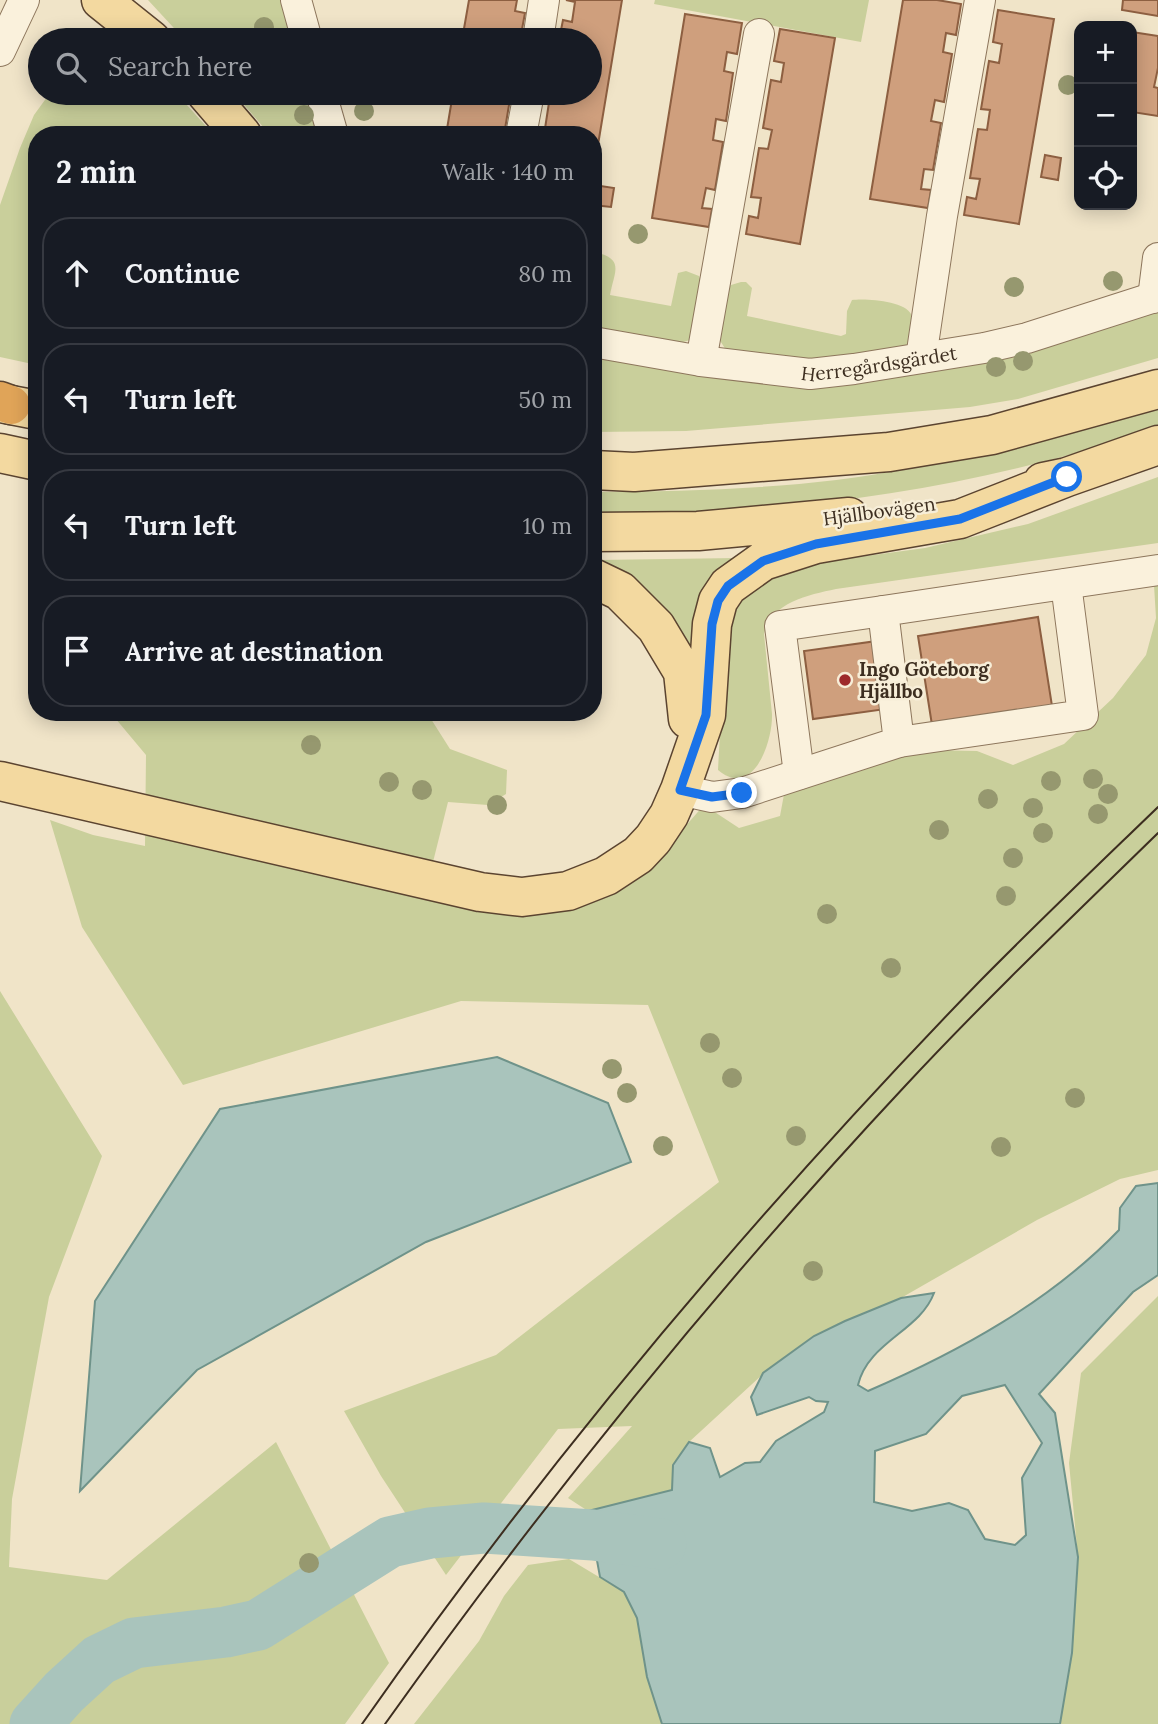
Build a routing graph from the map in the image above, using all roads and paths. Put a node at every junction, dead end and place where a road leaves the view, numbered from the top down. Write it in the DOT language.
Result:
graph roads {
  1 [pos="24,0"];
  2 [pos="101,0"];
  3 [pos="296,0"];
  4 [pos="544,0"];
  5 [pos="980,0"];
  6 [pos="136,28"];
  7 [pos="304,28"];
  8 [pos="540,28"];
  9 [pos="759,34"];
  10 [pos="0,51"];
  11 [pos="216,105"];
  12 [pos="324,105"];
  13 [pos="526,105"];
  14 [pos="234,126"];
  15 [pos="330,126"];
  16 [pos="522,126"];
  17 [pos="1158,258"];
  18 [pos="1155,297"];
  19 [pos="602,344"];
  20 [pos="921,358"];
  21 [pos="701,361"];
  22 [pos="1158,389"];
  23 [pos="1158,445"];
  24 [pos="0,453"];
  25 [pos="28,459"];
  26 [pos="602,466"];
  27 [pos="602,470"];
  28 [pos="634,472"];
  29 [pos="1067,477"];
  30 [pos="602,532"];
  31 [pos="1158,570"];
  32 [pos="602,582"];
  33 [pos="1066,584"];
  34 [pos="883,611"];
  35 [pos="697,741"];
  36 [pos="899,742"];
  37 [pos="799,774"];
  38 [pos="0,781"];
  39 [pos="680,790"];
  1 -- 10 [label="street"];
  2 -- 6 [label="main road"];
  3 -- 7 [label="street"];
  4 -- 8 [label="street"];
  5 -- 20 [label="street"];
  9 -- 21 [label="street"];
  11 -- 14 [label="main road"];
  12 -- 15 [label="street"];
  13 -- 16 [label="street"];
  17 -- 18 [label="street"];
  18 -- 20 [label="street, Herregårdsgärdet"];
  19 -- 21 [label="street, Herregårdsgärdet"];
  20 -- 21 [label="street, Herregårdsgärdet"];
  22 -- 28 [label="main road"];
  23 -- 29 [label="main road, Hjällbovägen"];
  24 -- 25 [label="main road"];
  26 -- 28 [label="main road"];
  27 -- 28 [label="main road"];
  29 -- 30 [label="main road, Hjällbovägen"];
  29 -- 35 [label="main road"];
  31 -- 33 [label="street"];
  32 -- 35 [label="main road"];
  33 -- 34 [label="street"];
  33 -- 36 [label="street"];
  34 -- 36 [label="street"];
  34 -- 37 [label="street"];
  35 -- 39 [label="main road"];
  36 -- 37 [label="street"];
  37 -- 39 [label="street"];
  38 -- 39 [label="main road"];
}
